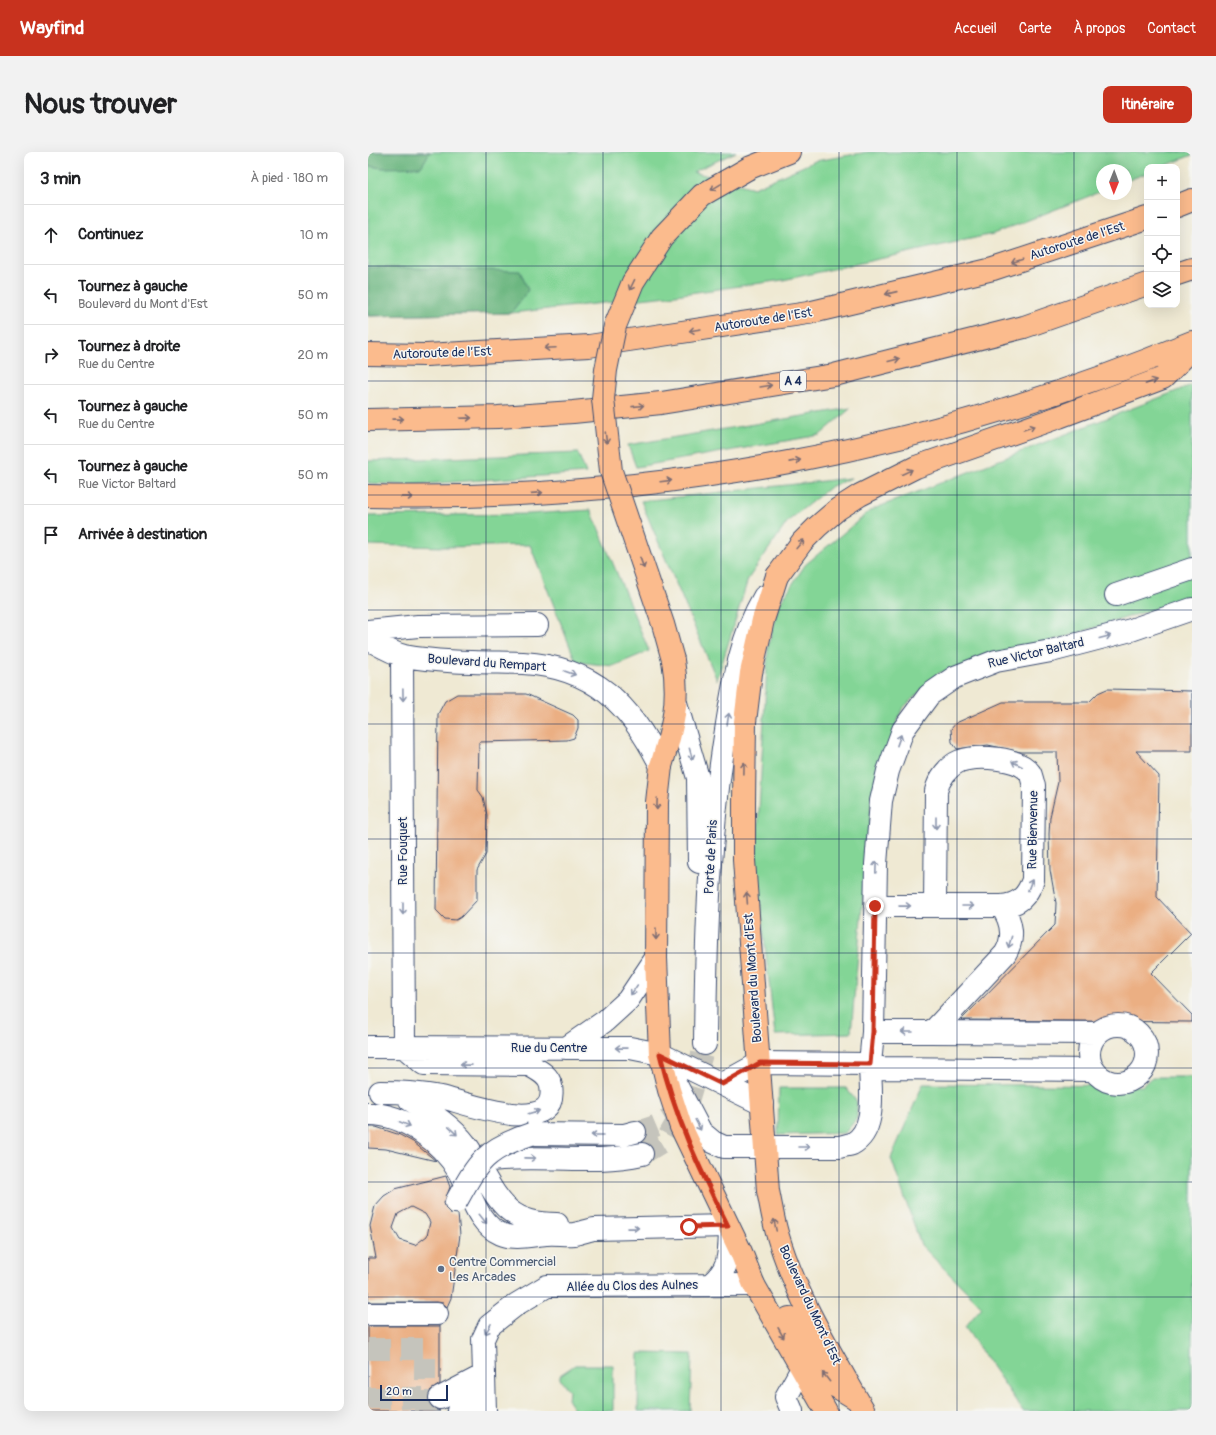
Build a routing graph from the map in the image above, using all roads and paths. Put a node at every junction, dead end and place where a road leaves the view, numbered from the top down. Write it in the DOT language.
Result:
graph roads {
  1 [pos="789,152"];
  2 [pos="1192,200"];
  3 [pos="1180,205"];
  4 [pos="1144,219"];
  5 [pos="1192,269"];
  6 [pos="1180,273"];
  7 [pos="1144,285"];
  8 [pos="1192,342"];
  9 [pos="1192,349"];
  10 [pos="368,354"];
  11 [pos="368,420"];
  12 [pos="368,496"];
  13 [pos="1192,569"];
  14 [pos="777,576"];
  15 [pos="1116,595"];
  16 [pos="1192,609"];
  17 [pos="537,626"];
  18 [pos="368,631"];
  19 [pos="368,639"];
  20 [pos="402,656"];
  21 [pos="676,703"];
  22 [pos="661,766"];
  23 [pos="875,906"];
  24 [pos="935,906"];
  25 [pos="1001,906"];
  26 [pos="706,924"];
  27 [pos="656,958"];
  28 [pos="873,1032"];
  29 [pos="929,1032"];
  30 [pos="1098,1033"];
  31 [pos="705,1044"];
  32 [pos="368,1047"];
  33 [pos="404,1047"];
  34 [pos="566,1048"];
  35 [pos="660,1054"];
  36 [pos="760,1063"];
  37 [pos="870,1064"];
  38 [pos="1094,1070"];
  39 [pos="722,1084"];
  40 [pos="374,1092"];
  41 [pos="410,1100"];
  42 [pos="762,1104"];
  43 [pos="368,1114"];
  44 [pos="507,1114"];
  45 [pos="636,1132"];
  46 [pos="765,1147"];
  47 [pos="642,1154"];
  48 [pos="491,1160"];
  49 [pos="456,1202"];
  50 [pos="594,1229"];
  51 [pos="729,1229"];
  52 [pos="710,1285"];
  53 [pos="754,1285"];
  54 [pos="368,1314"];
  55 [pos="437,1314"];
  56 [pos="801,1370"];
  57 [pos="484,1375"];
  58 [pos="440,1398"];
  59 [pos="485,1404"];
  60 [pos="861,1405"];
  61 [pos="826,1408"];
  62 [pos="458,1411"];
  63 [pos="792,1411"];
  1 -- 21 [label="main road, one-way, bridge"];
  2 -- 3 [label="main road"];
  4 -- 10 [label="main road, Autoroute de l’Est, one-way"];
  5 -- 6 [label="main road"];
  11 -- 7 [label="main road, A 4, one-way"];
  12 -- 8 [label="main road, one-way"];
  14 -- 9 [label="main road, Boulevard du Mont d'Est, one-way"];
  13 -- 15 [label="street"];
  26 -- 14 [label="street, Porte de Paris, one-way"];
  36 -- 14 [label="main road, Boulevard du Mont d'Est, one-way"];
  23 -- 16 [label="street, Rue Victor Baltard, one-way"];
  17 -- 18 [label="street"];
  19 -- 20 [label="street, Boulevard du Rempart"];
  20 -- 22 [label="street, Boulevard du Rempart, one-way"];
  20 -- 33 [label="street, Rue Fouquet, one-way"];
  21 -- 22 [label="main road"];
  21 -- 26 [label="street, Porte de Paris, one-way"];
  22 -- 27 [label="main road, one-way"];
  23 -- 24 [label="street, Rue Bienvenue, one-way"];
  23 -- 28 [label="street, Rue Victor Baltard"];
  24 -- 25 [label="street, Rue Bienvenue, one-way"];
  25 -- 24 [label="street, Rue Bienvenue, one-way"];
  25 -- 29 [label="street, one-way"];
  26 -- 31 [label="street"];
  27 -- 34 [label="street, one-way"];
  27 -- 35 [label="main road"];
  29 -- 28 [label="street, one-way"];
  28 -- 37 [label="street, Rue Victor Baltard"];
  29 -- 30 [label="street"];
  30 -- 38 [label="street"];
  30 -- 38 [label="street"];
  32 -- 33 [label="street, Rue du Centre"];
  33 -- 34 [label="street, Rue du Centre"];
  44 -- 33 [label="street, one-way"];
  35 -- 34 [label="street, Rue du Centre, one-way"];
  35 -- 39 [label="street, Rue du Centre"];
  35 -- 46 [label="street, one-way"];
  35 -- 51 [label="main road"];
  36 -- 37 [label="street"];
  36 -- 39 [label="street"];
  36 -- 42 [label="main road, Boulevard du Mont d'Est"];
  37 -- 38 [label="street"];
  46 -- 37 [label="street, one-way"];
  39 -- 42 [label="street, Rue du Centre"];
  40 -- 41 [label="street"];
  40 -- 44 [label="street"];
  41 -- 44 [label="street"];
  41 -- 50 [label="street, one-way"];
  42 -- 46 [label="main road, Boulevard du Mont d'Est"];
  43 -- 50 [label="street, one-way"];
  45 -- 49 [label="street, one-way, bridge"];
  60 -- 46 [label="main road, Boulevard du Mont d'Est, one-way"];
  48 -- 47 [label="street, one-way"];
  50 -- 51 [label="street, one-way"];
  51 -- 52 [label="street"];
  51 -- 53 [label="main road"];
  52 -- 53 [label="street, Allée du Clos des Aulnes"];
  52 -- 57 [label="street, Allée du Clos des Aulnes, one-way"];
  53 -- 56 [label="main road, one-way"];
  60 -- 53 [label="main road, one-way"];
  54 -- 55 [label="street"];
  56 -- 61 [label="main road"];
  56 -- 63 [label="street"];
  57 -- 58 [label="street"];
  57 -- 59 [label="street, Allée du Clos des Aulnes"];
  59 -- 62 [label="street"];
}
